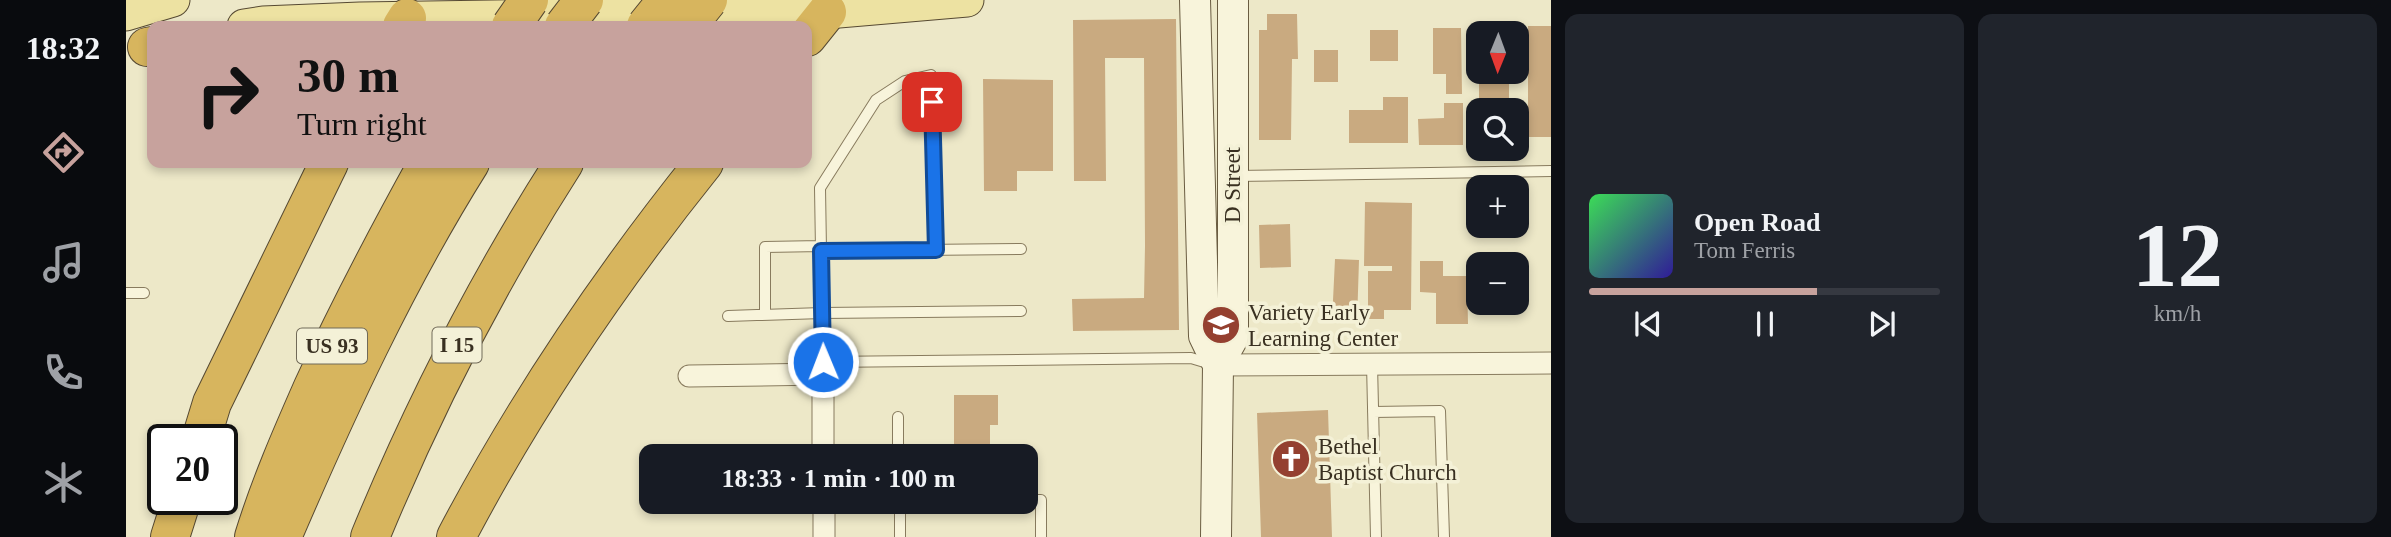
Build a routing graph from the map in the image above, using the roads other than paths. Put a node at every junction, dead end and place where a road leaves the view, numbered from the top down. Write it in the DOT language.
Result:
graph roads {
  1 [pos="173,0"];
  2 [pos="528,0"];
  3 [pos="584,0"];
  4 [pos="667,0"];
  5 [pos="708,0"];
  6 [pos="967,0"];
  7 [pos="1195,0"];
  8 [pos="1233,0"];
  9 [pos="126,14"];
  10 [pos="408,15"];
  11 [pos="824,16"];
  12 [pos="306,21"];
  13 [pos="514,21"];
  14 [pos="568,21"];
  15 [pos="650,21"];
  16 [pos="691,21"];
  17 [pos="310,168"];
  18 [pos="327,168"];
  19 [pos="425,168"];
  20 [pos="467,168"];
  21 [pos="561,168"];
  22 [pos="700,168"];
  23 [pos="1551,171"];
  24 [pos="1232,176"];
  25 [pos="296,231"];
  26 [pos="821,245"];
  27 [pos="1021,249"];
  28 [pos="936,250"];
  29 [pos="126,293"];
  30 [pos="144,293"];
  31 [pos="1021,311"];
  32 [pos="822,313"];
  33 [pos="765,315"];
  34 [pos="728,316"];
  35 [pos="823,363"];
  36 [pos="1551,363"];
  37 [pos="1372,364"];
  38 [pos="1218,365"];
  39 [pos="690,376"];
  40 [pos="1373,412"];
  41 [pos="898,417"];
  42 [pos="206,424"];
  43 [pos="823,444"];
  44 [pos="898,444"];
  45 [pos="1038,500"];
  46 [pos="824,514"];
  47 [pos="900,514"];
  48 [pos="177,515"];
  49 [pos="170,537"];
  50 [pos="254,537"];
  51 [pos="282,537"];
  52 [pos="370,537"];
  53 [pos="456,537"];
  54 [pos="824,537"];
  55 [pos="900,537"];
  56 [pos="1041,537"];
  57 [pos="1216,537"];
  58 [pos="1376,537"];
  59 [pos="1444,537"];
  1 -- 9 [label="main road"];
  2 -- 13 [label="highway, bridge"];
  3 -- 14 [label="highway, bridge"];
  4 -- 15 [label="highway, bridge"];
  5 -- 16 [label="highway, bridge"];
  6 -- 11 [label="main road"];
  7 -- 38 [label="street, D Street"];
  8 -- 24 [label="street, D Street"];
  10 -- 11 [label="main road"];
  10 -- 12 [label="main road"];
  17 -- 25 [label="highway"];
  18 -- 25 [label="highway"];
  19 -- 50 [label="highway, US 93"];
  20 -- 51 [label="highway"];
  21 -- 52 [label="highway, I 15"];
  22 -- 53 [label="highway"];
  23 -- 24 [label="lane"];
  24 -- 38 [label="street, D Street"];
  25 -- 42 [label="highway"];
  26 -- 28 [label="lane"];
  26 -- 28 [label="lane"];
  26 -- 32 [label="lane"];
  26 -- 33 [label="lane"];
  27 -- 28 [label="lane"];
  29 -- 30 [label="lane"];
  31 -- 32 [label="lane"];
  32 -- 33 [label="lane"];
  32 -- 35 [label="lane"];
  33 -- 34 [label="lane"];
  35 -- 38 [label="lane"];
  35 -- 39 [label="street"];
  35 -- 43 [label="street"];
  36 -- 37 [label="street"];
  37 -- 38 [label="street"];
  37 -- 40 [label="lane"];
  38 -- 57 [label="street, D Street"];
  40 -- 58 [label="lane"];
  40 -- 59 [label="lane"];
  41 -- 44 [label="lane"];
  45 -- 56 [label="lane"];
  46 -- 54 [label="street"];
  47 -- 55 [label="lane"];
  48 -- 49 [label="highway"];
}
